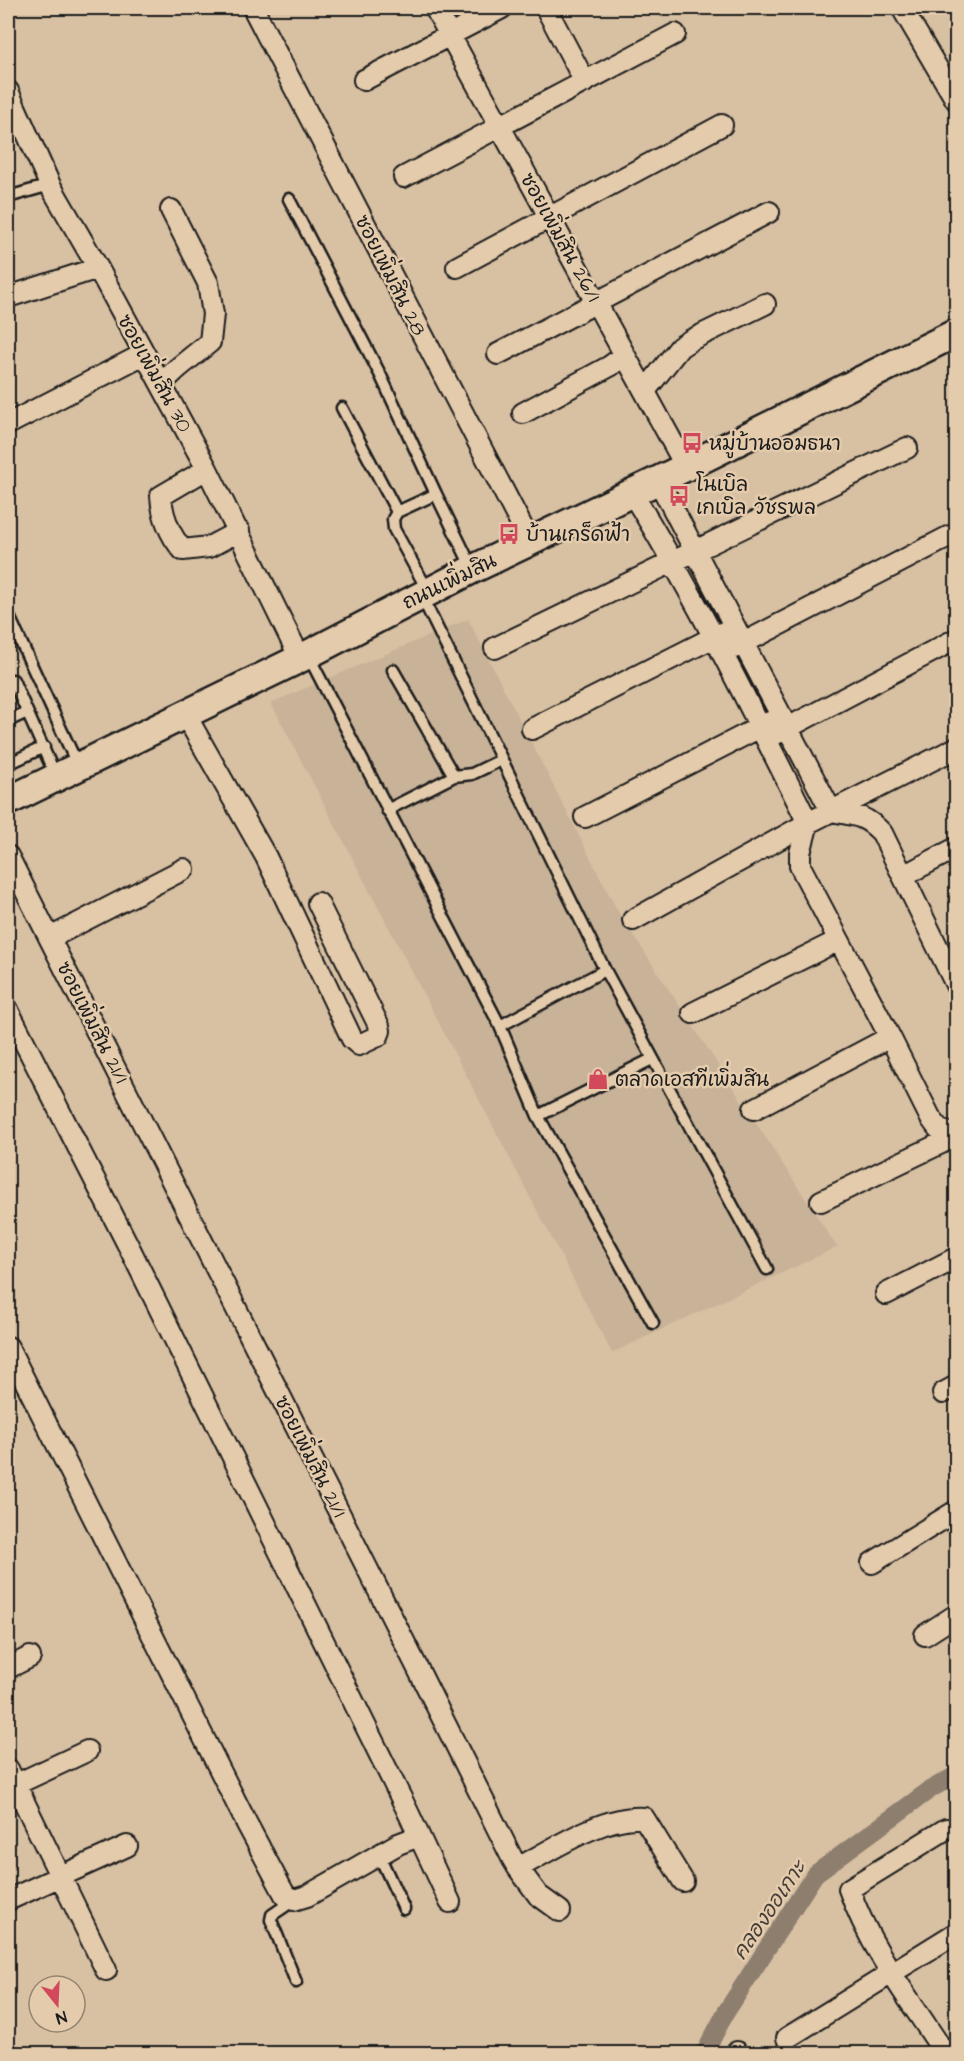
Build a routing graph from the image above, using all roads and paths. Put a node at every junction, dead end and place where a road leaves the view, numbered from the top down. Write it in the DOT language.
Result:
graph roads {
  1 [pos="253,8"];
  2 [pos="435,8"];
  3 [pos="502,8"];
  4 [pos="546,8"];
  5 [pos="902,8"];
  6 [pos="675,34"];
  7 [pos="450,35"];
  8 [pos="364,80"];
  9 [pos="585,82"];
  10 [pos="8,91"];
  11 [pos="957,100"];
  12 [pos="500,126"];
  13 [pos="722,126"];
  14 [pos="404,177"];
  15 [pos="50,185"];
  16 [pos="8,197"];
  17 [pos="289,199"];
  18 [pos="171,210"];
  19 [pos="769,212"];
  20 [pos="550,218"];
  21 [pos="457,267"];
  22 [pos="98,268"];
  23 [pos="8,297"];
  24 [pos="596,303"];
  25 [pos="765,304"];
  26 [pos="957,333"];
  27 [pos="144,354"];
  28 [pos="498,354"];
  29 [pos="625,355"];
  30 [pos="162,383"];
  31 [pos="645,391"];
  32 [pos="342,408"];
  33 [pos="524,413"];
  34 [pos="8,424"];
  35 [pos="907,448"];
  36 [pos="686,467"];
  37 [pos="207,469"];
  38 [pos="658,480"];
  39 [pos="632,493"];
  40 [pos="436,494"];
  41 [pos="397,512"];
  42 [pos="239,531"];
  43 [pos="950,536"];
  44 [pos="530,542"];
  45 [pos="696,551"];
  46 [pos="672,562"];
  47 [pos="473,569"];
  48 [pos="424,593"];
  49 [pos="8,614"];
  50 [pos="739,635"];
  51 [pos="957,639"];
  52 [pos="717,646"];
  53 [pos="495,648"];
  54 [pos="304,656"];
  55 [pos="393,670"];
  56 [pos="13,680"];
  57 [pos="27,711"];
  58 [pos="185,714"];
  59 [pos="8,721"];
  60 [pos="784,723"];
  61 [pos="532,729"];
  62 [pos="764,734"];
  63 [pos="44,747"];
  64 [pos="957,748"];
  65 [pos="501,760"];
  66 [pos="8,764"];
  67 [pos="68,771"];
  68 [pos="454,776"];
  69 [pos="8,801"];
  70 [pos="387,810"];
  71 [pos="831,811"];
  72 [pos="585,817"];
  73 [pos="808,824"];
  74 [pos="957,848"];
  75 [pos="8,856"];
  76 [pos="184,869"];
  77 [pos="903,876"];
  78 [pos="318,903"];
  79 [pos="633,920"];
  80 [pos="51,939"];
  81 [pos="839,940"];
  82 [pos="949,952"];
  83 [pos="605,970"];
  84 [pos="957,985"];
  85 [pos="8,1010"];
  86 [pos="693,1012"];
  87 [pos="500,1026"];
  88 [pos="890,1037"];
  89 [pos="652,1059"];
  90 [pos="754,1108"];
  91 [pos="538,1116"];
  92 [pos="956,1136"];
  93 [pos="821,1201"];
  94 [pos="957,1258"];
  95 [pos="766,1269"];
  96 [pos="886,1294"];
  97 [pos="653,1323"];
  98 [pos="8,1347"];
  99 [pos="957,1511"];
  100 [pos="872,1563"];
  101 [pos="957,1615"];
  102 [pos="925,1635"];
  103 [pos="30,1657"];
  104 [pos="8,1668"];
  105 [pos="87,1751"];
  106 [pos="10,1781"];
  107 [pos="946,1828"];
  108 [pos="419,1836"];
  109 [pos="127,1846"];
  110 [pos="379,1855"];
  111 [pos="518,1868"];
  112 [pos="61,1876"];
  113 [pos="683,1881"];
  114 [pos="8,1900"];
  115 [pos="294,1900"];
  116 [pos="450,1902"];
  117 [pos="404,1909"];
  118 [pos="560,1911"];
  119 [pos="957,1933"];
  120 [pos="106,1970"];
  121 [pos="893,1973"];
  122 [pos="296,1982"];
  123 [pos="787,2038"];
  124 [pos="957,2046"];
  1 -- 44 [label="street, ซอยเพิ่มสิน 28"];
  2 -- 7 [label="street, ซอยเพิ่มสิน 26/1"];
  3 -- 7 [label="street"];
  4 -- 9 [label="street"];
  5 -- 11 [label="street"];
  6 -- 9 [label="street"];
  7 -- 8 [label="street"];
  7 -- 12 [label="street, ซอยเพิ่มสิน 26/1"];
  9 -- 12 [label="street"];
  10 -- 15 [label="street, ซอยเพิ่มสิน 30"];
  12 -- 14 [label="street"];
  12 -- 20 [label="street, ซอยเพิ่มสิน 26/1"];
  13 -- 20 [label="street"];
  15 -- 16 [label="lane"];
  15 -- 22 [label="street, ซอยเพิ่มสิน 30"];
  17 -- 40 [label="lane"];
  18 -- 30 [label="street"];
  19 -- 24 [label="street"];
  20 -- 21 [label="street"];
  20 -- 24 [label="street, ซอยเพิ่มสิน 26/1"];
  22 -- 23 [label="street"];
  22 -- 27 [label="street, ซอยเพิ่มสิน 30"];
  24 -- 28 [label="street"];
  24 -- 29 [label="street, ซอยเพิ่มสิน 26/1"];
  25 -- 31 [label="street"];
  26 -- 36 [label="street, ถนนเพิ่มสิน"];
  27 -- 30 [label="street, ซอยเพิ่มสิน 30"];
  27 -- 34 [label="street"];
  29 -- 31 [label="street, ซอยเพิ่มสิน 26/1"];
  29 -- 33 [label="street"];
  30 -- 37 [label="street, ซอยเพิ่มสิน 30"];
  31 -- 36 [label="street, ซอยเพิ่มสิน 26/1"];
  32 -- 41 [label="lane"];
  35 -- 45 [label="street"];
  36 -- 38 [label="street, ถนนเพิ่มสิน"];
  37 -- 42 [label="street, ซอยเพิ่มสิน 30"];
  37 -- 42 [label="street"];
  38 -- 39 [label="street, ถนนเพิ่มสิน"];
  38 -- 45 [label="street"];
  39 -- 44 [label="street, ถนนเพิ่มสิน"];
  39 -- 46 [label="street"];
  40 -- 41 [label="lane"];
  40 -- 47 [label="lane"];
  41 -- 48 [label="lane"];
  42 -- 54 [label="street, ซอยเพิ่มสิน 30"];
  43 -- 50 [label="street"];
  44 -- 47 [label="street, ถนนเพิ่มสิน"];
  45 -- 46 [label="street"];
  45 -- 50 [label="street"];
  46 -- 52 [label="street"];
  46 -- 53 [label="street"];
  47 -- 48 [label="street, ถนนเพิ่มสิน"];
  48 -- 54 [label="street, ถนนเพิ่มสิน"];
  48 -- 65 [label="lane"];
  49 -- 67 [label="lane"];
  50 -- 52 [label="street"];
  50 -- 60 [label="street"];
  51 -- 60 [label="street"];
  52 -- 61 [label="street"];
  52 -- 62 [label="street"];
  54 -- 58 [label="street, ถนนเพิ่มสิน"];
  54 -- 70 [label="lane"];
  55 -- 68 [label="lane"];
  56 -- 57 [label="lane"];
  57 -- 59 [label="lane"];
  57 -- 63 [label="lane"];
  58 -- 67 [label="street, ถนนเพิ่มสิน"];
  58 -- 78 [label="street"];
  60 -- 62 [label="street"];
  60 -- 71 [label="street"];
  62 -- 72 [label="street"];
  62 -- 73 [label="street"];
  63 -- 66 [label="lane"];
  63 -- 67 [label="lane"];
  64 -- 71 [label="street"];
  65 -- 68 [label="lane"];
  65 -- 83 [label="lane"];
  67 -- 69 [label="street, ถนนเพิ่มสิน"];
  68 -- 70 [label="lane"];
  70 -- 87 [label="lane"];
  71 -- 73 [label="street"];
  71 -- 77 [label="street"];
  73 -- 79 [label="street"];
  73 -- 81 [label="street"];
  74 -- 77 [label="street"];
  75 -- 80 [label="street, ซอยเพิ่มสิน 21/1"];
  76 -- 80 [label="street"];
  77 -- 82 [label="street"];
  80 -- 111 [label="street, ซอยเพิ่มสิน 21/1"];
  81 -- 86 [label="street"];
  81 -- 88 [label="street"];
  82 -- 84 [label="street"];
  83 -- 87 [label="lane"];
  83 -- 89 [label="lane"];
  85 -- 108 [label="street"];
  87 -- 91 [label="lane"];
  88 -- 90 [label="street"];
  88 -- 92 [label="street"];
  89 -- 91 [label="lane"];
  89 -- 95 [label="lane"];
  91 -- 97 [label="lane"];
  92 -- 93 [label="street"];
  94 -- 96 [label="street"];
  98 -- 115 [label="street"];
  99 -- 100 [label="street"];
  101 -- 102 [label="street"];
  103 -- 104 [label="street"];
  105 -- 106 [label="street"];
  106 -- 112 [label="street"];
  107 -- 121 [label="street"];
  108 -- 110 [label="street"];
  108 -- 116 [label="street"];
  109 -- 112 [label="street"];
  110 -- 115 [label="street"];
  110 -- 117 [label="lane"];
  111 -- 113 [label="street"];
  111 -- 118 [label="street, ซอยเพิ่มสิน 21/1"];
  112 -- 114 [label="street"];
  112 -- 120 [label="street"];
  115 -- 122 [label="lane"];
  119 -- 121 [label="street"];
  121 -- 123 [label="street"];
  121 -- 124 [label="street"];
}
